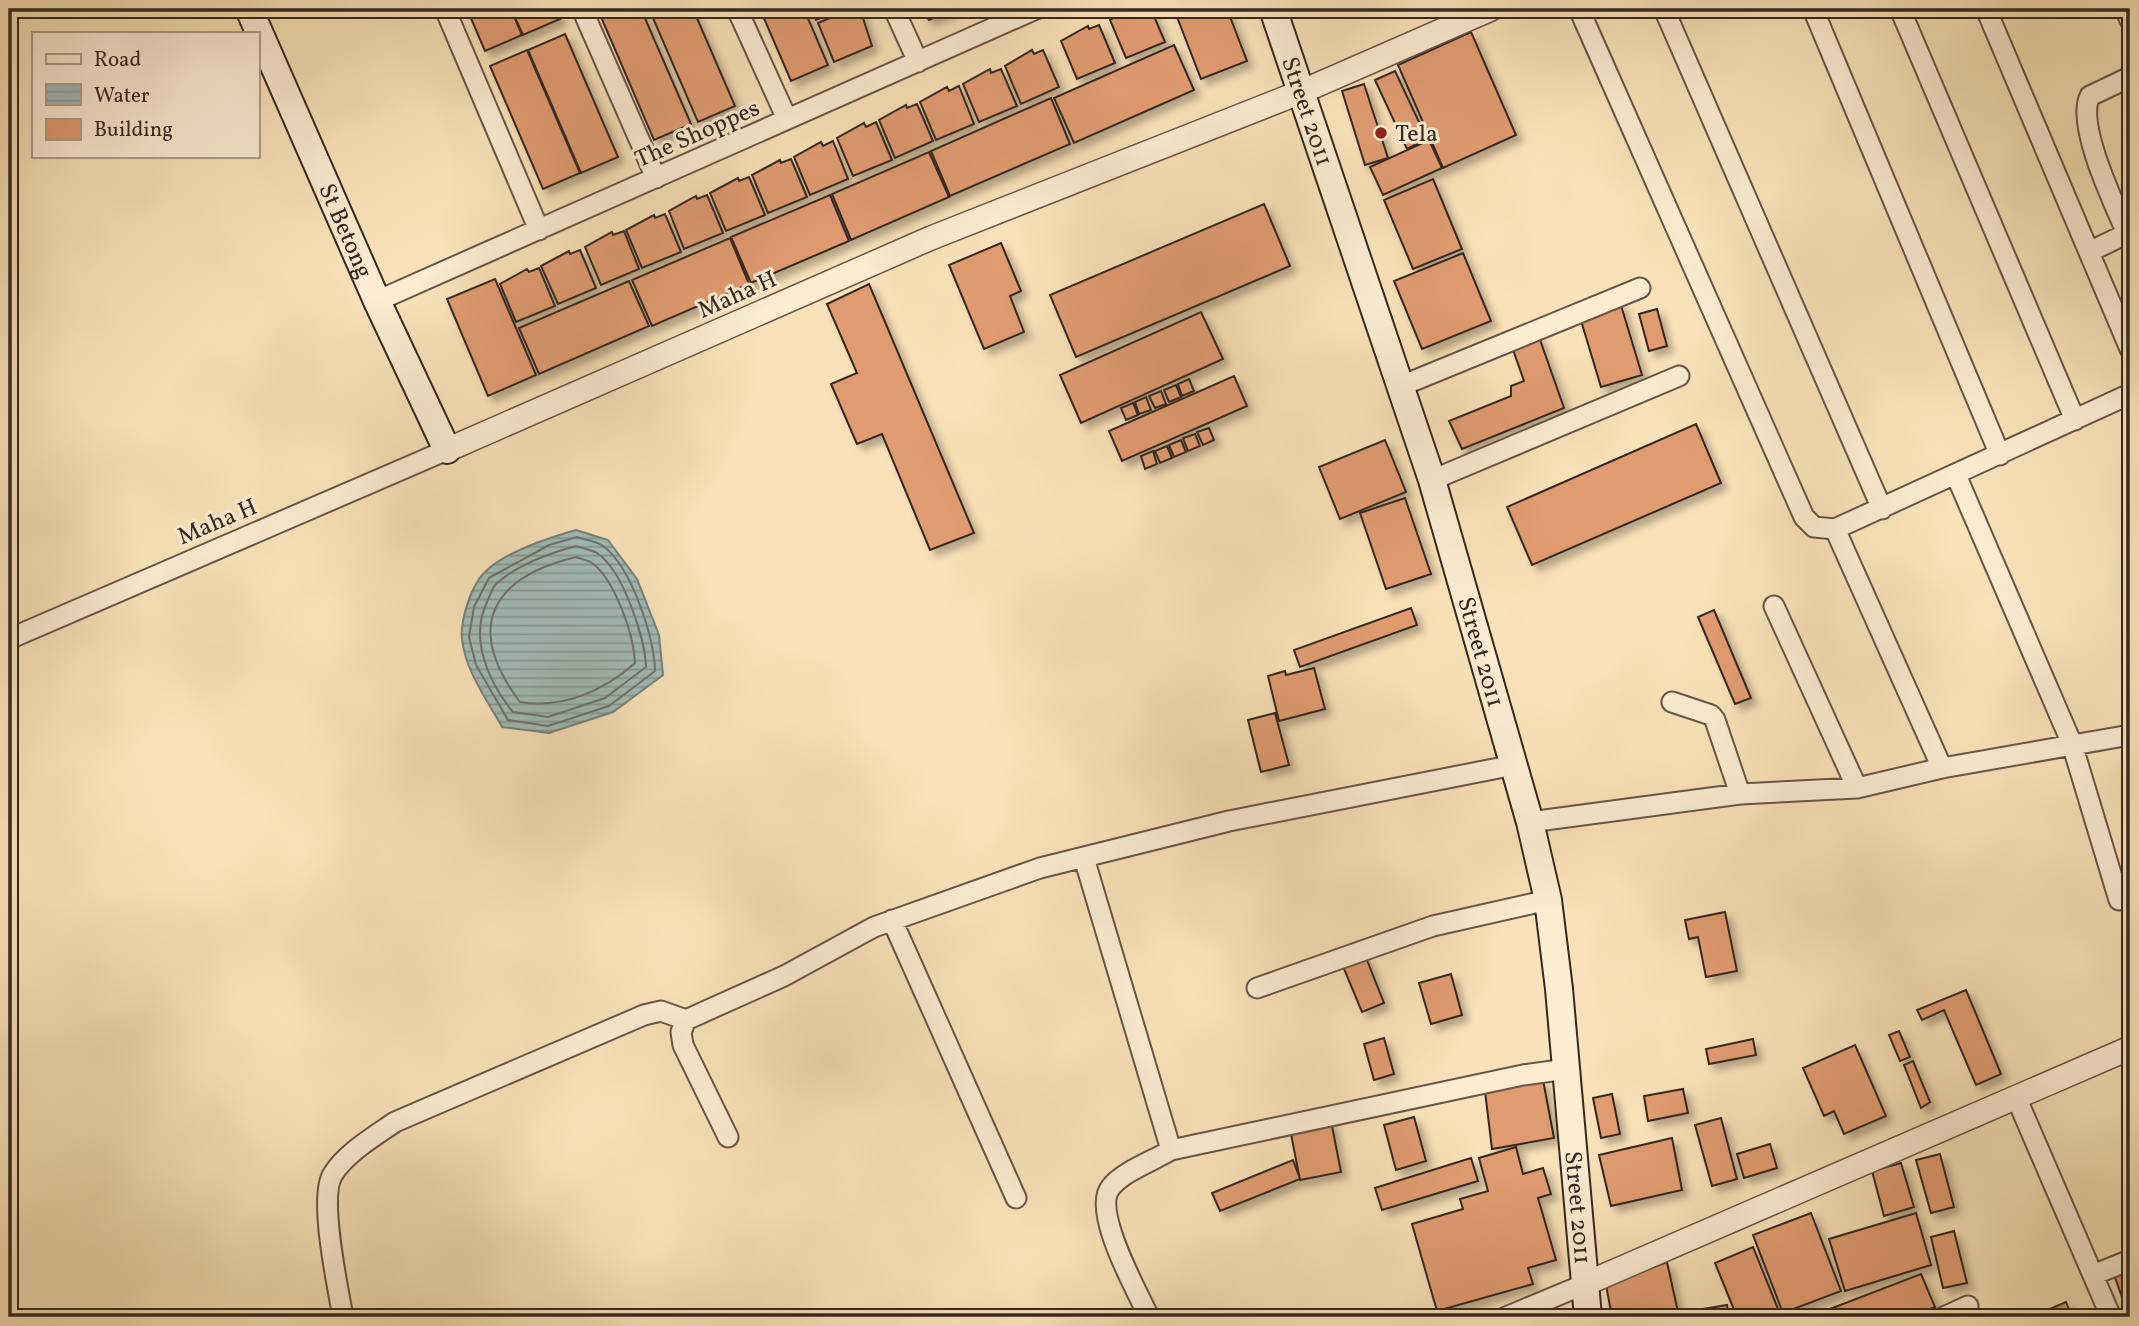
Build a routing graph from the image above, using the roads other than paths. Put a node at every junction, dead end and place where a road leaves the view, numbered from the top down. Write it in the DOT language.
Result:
graph roads {
  1 [pos="249,9"];
  2 [pos="445,9"];
  3 [pos="582,9"];
  4 [pos="737,9"];
  5 [pos="894,9"];
  6 [pos="1036,9"];
  7 [pos="1273,9"];
  8 [pos="1490,9"];
  9 [pos="1579,9"];
  10 [pos="1664,9"];
  11 [pos="1813,9"];
  12 [pos="1900,9"];
  13 [pos="1986,9"];
  14 [pos="2125,9"];
  15 [pos="2130,20"];
  16 [pos="918,62"];
  17 [pos="2130,77"];
  18 [pos="1301,92"];
  19 [pos="787,120"];
  20 [pos="656,178"];
  21 [pos="539,230"];
  22 [pos="2129,235"];
  23 [pos="2089,252"];
  24 [pos="1640,288"];
  25 [pos="377,301"];
  26 [pos="2130,349"];
  27 [pos="1679,376"];
  28 [pos="1401,386"];
  29 [pos="2130,394"];
  30 [pos="2075,420"];
  31 [pos="447,450"];
  32 [pos="2000,455"];
  33 [pos="1956,475"];
  34 [pos="1432,480"];
  35 [pos="1882,509"];
  36 [pos="1835,529"];
  37 [pos="1774,606"];
  38 [pos="9,639"];
  39 [pos="1672,702"];
  40 [pos="2130,735"];
  41 [pos="2072,744"];
  42 [pos="1514,765"];
  43 [pos="1942,768"];
  44 [pos="1857,788"];
  45 [pos="1740,794"];
  46 [pos="1530,822"];
  47 [pos="1084,858"];
  48 [pos="1548,900"];
  49 [pos="2119,900"];
  50 [pos="892,920"];
  51 [pos="1257,988"];
  52 [pos="686,1020"];
  53 [pos="2130,1048"];
  54 [pos="1567,1069"];
  55 [pos="2016,1097"];
  56 [pos="727,1137"];
  57 [pos="1171,1150"];
  58 [pos="1016,1198"];
  59 [pos="2130,1260"];
  60 [pos="2093,1275"];
  61 [pos="1585,1284"];
  62 [pos="1968,1306"];
  63 [pos="1947,1316"];
  64 [pos="343,1317"];
  65 [pos="1149,1317"];
  66 [pos="1506,1317"];
  67 [pos="1588,1317"];
  68 [pos="2112,1317"];
  1 -- 25 [label="main road, St Betong"];
  2 -- 21 [label="street"];
  3 -- 20 [label="street"];
  4 -- 19 [label="street"];
  5 -- 16 [label="street"];
  6 -- 16 [label="street, The Shoppes"];
  7 -- 18 [label="main road, Street 2011"];
  8 -- 18 [label="street, Maha H"];
  9 -- 36 [label="street"];
  10 -- 35 [label="street"];
  11 -- 32 [label="street"];
  12 -- 30 [label="street"];
  13 -- 23 [label="street"];
  14 -- 15 [label="street"];
  16 -- 19 [label="street, The Shoppes"];
  17 -- 22 [label="street"];
  18 -- 28 [label="main road, Street 2011"];
  18 -- 31 [label="street, Maha H"];
  19 -- 20 [label="street, The Shoppes"];
  20 -- 21 [label="street, The Shoppes"];
  21 -- 25 [label="street, The Shoppes"];
  22 -- 23 [label="street"];
  23 -- 26 [label="street"];
  24 -- 28 [label="street"];
  25 -- 31 [label="main road, St Betong"];
  27 -- 34 [label="street"];
  28 -- 34 [label="main road, Street 2011"];
  29 -- 30 [label="street"];
  30 -- 32 [label="street"];
  31 -- 38 [label="street, Maha H"];
  32 -- 33 [label="street"];
  33 -- 35 [label="street"];
  33 -- 41 [label="street"];
  34 -- 42 [label="main road, Street 2011"];
  35 -- 36 [label="street"];
  36 -- 43 [label="street"];
  37 -- 44 [label="street"];
  39 -- 45 [label="street"];
  40 -- 41 [label="street"];
  41 -- 43 [label="street"];
  41 -- 49 [label="street"];
  42 -- 46 [label="main road, Street 2011"];
  42 -- 47 [label="street"];
  43 -- 44 [label="street"];
  44 -- 45 [label="street"];
  45 -- 46 [label="street"];
  46 -- 48 [label="main road, Street 2011"];
  47 -- 50 [label="street"];
  47 -- 57 [label="street"];
  48 -- 51 [label="street"];
  48 -- 54 [label="main road, Street 2011"];
  50 -- 52 [label="street"];
  50 -- 58 [label="street"];
  52 -- 56 [label="street"];
  52 -- 64 [label="street"];
  53 -- 55 [label="street"];
  54 -- 57 [label="street"];
  54 -- 61 [label="main road, Street 2011"];
  55 -- 60 [label="street"];
  55 -- 61 [label="street"];
  57 -- 65 [label="street"];
  59 -- 60 [label="street"];
  60 -- 68 [label="street"];
  61 -- 66 [label="street"];
  61 -- 67 [label="main road, Street 2011"];
  62 -- 63 [label="street"];
}
